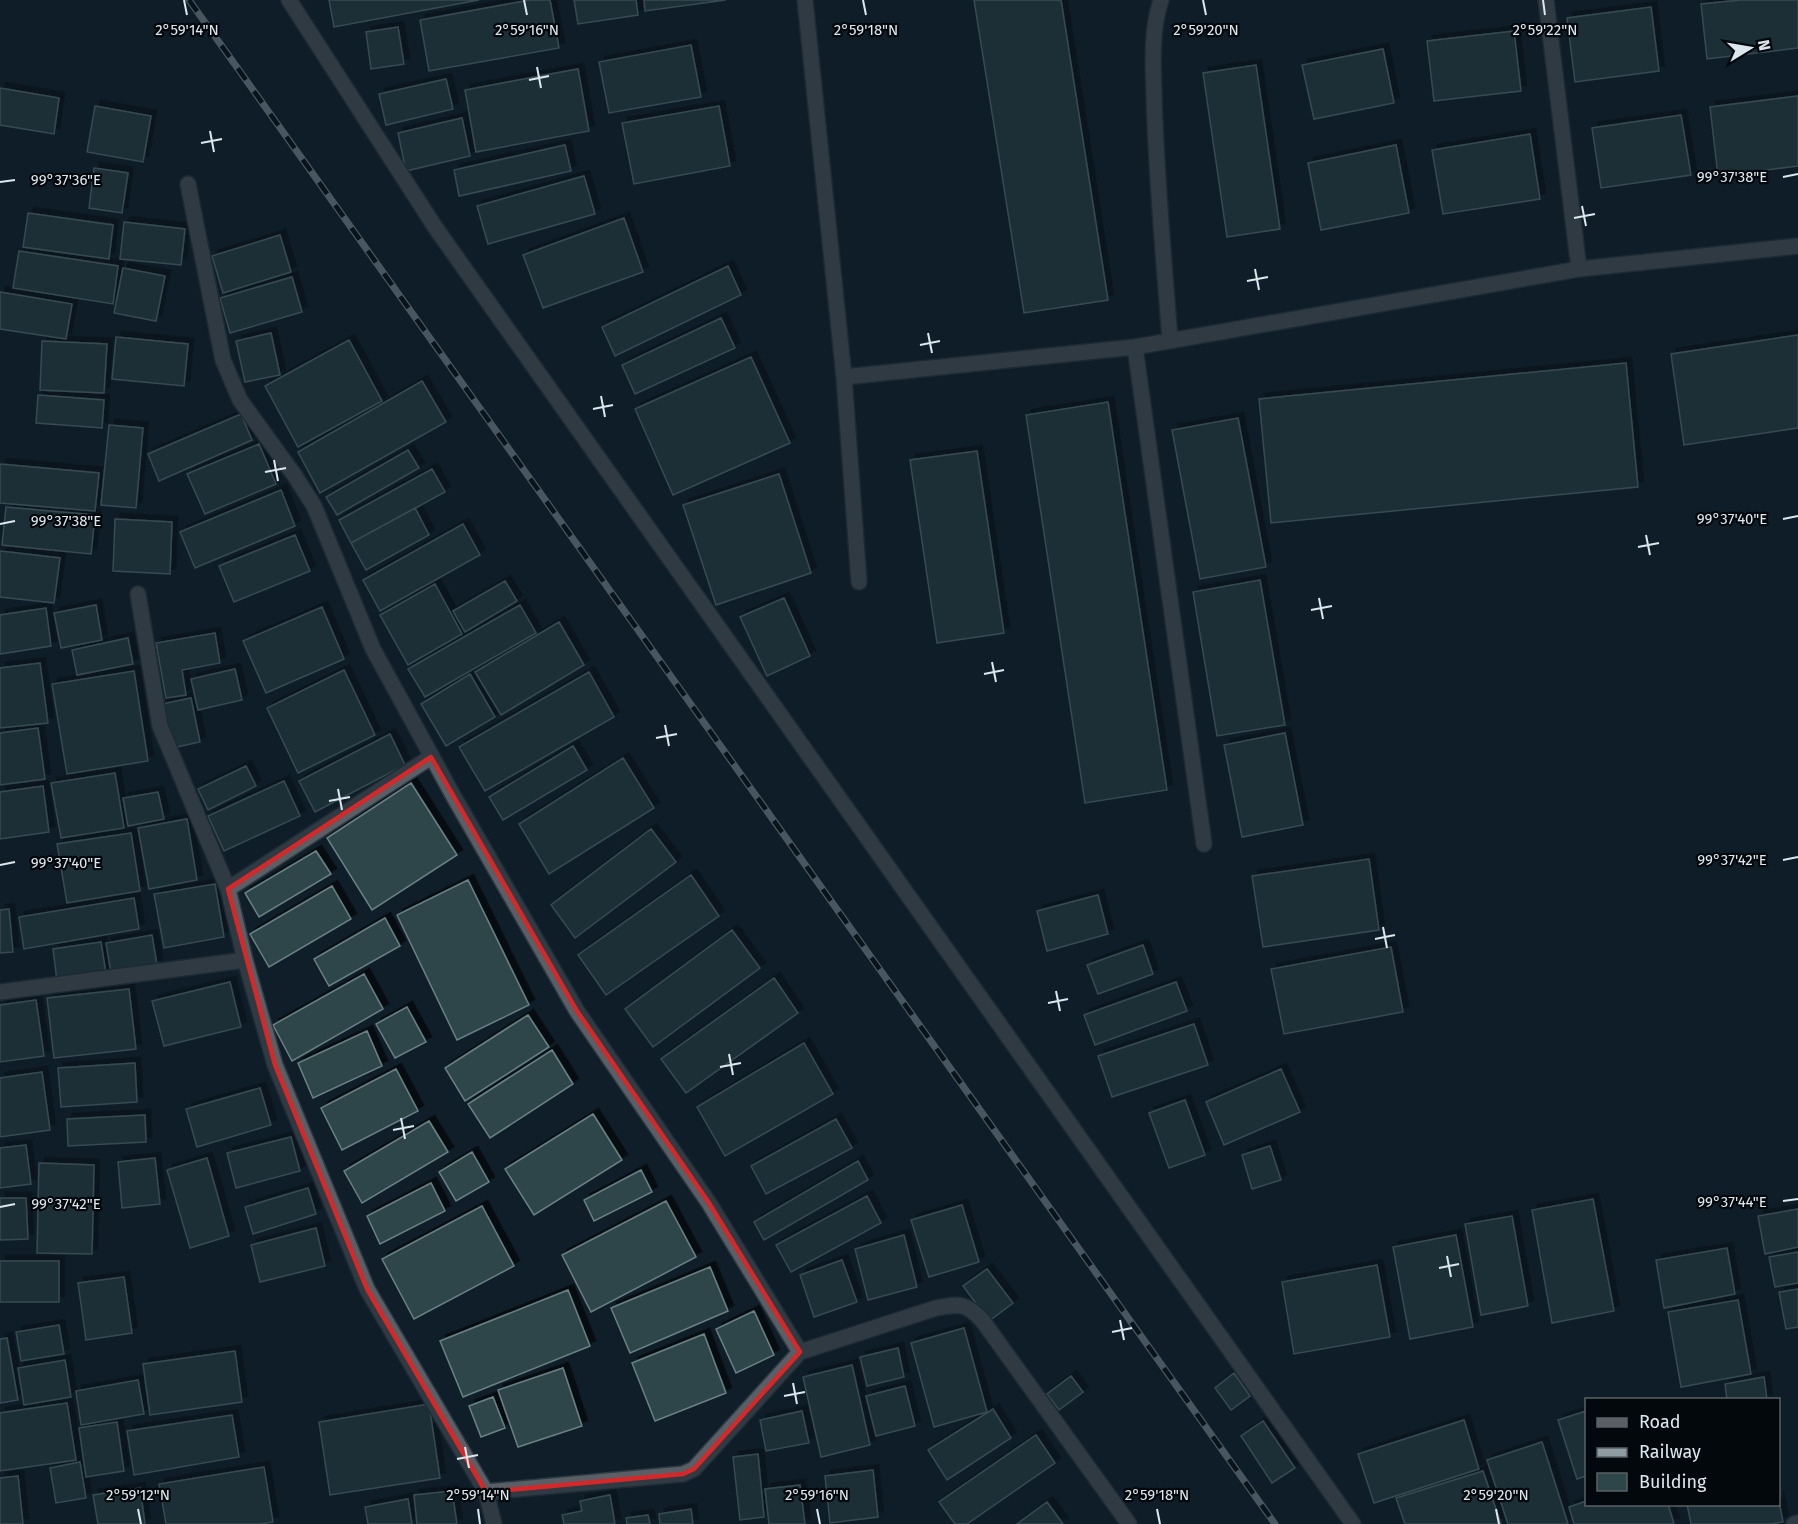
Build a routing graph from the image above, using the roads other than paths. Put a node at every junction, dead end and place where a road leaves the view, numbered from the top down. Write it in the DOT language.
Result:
graph roads {
  1 [pos="289,0"];
  2 [pos="806,0"];
  3 [pos="1161,0"];
  4 [pos="1546,0"];
  5 [pos="188,184"];
  6 [pos="1798,246"];
  7 [pos="1579,269"];
  8 [pos="1170,340"];
  9 [pos="1135,347"];
  10 [pos="843,377"];
  11 [pos="859,582"];
  12 [pos="138,594"];
  13 [pos="431,757"];
  14 [pos="1204,844"];
  15 [pos="228,889"];
  16 [pos="245,960"];
  17 [pos="0,992"];
  18 [pos="800,1352"];
  19 [pos="486,1492"];
  20 [pos="494,1524"];
  21 [pos="1129,1524"];
  22 [pos="1353,1524"];
  1 -- 22 [label="street"];
  2 -- 10 [label="street"];
  3 -- 8 [label="street"];
  4 -- 7 [label="street"];
  5 -- 13 [label="street"];
  6 -- 7 [label="street"];
  7 -- 8 [label="street"];
  8 -- 9 [label="street"];
  9 -- 10 [label="street"];
  9 -- 14 [label="street"];
  10 -- 11 [label="street"];
  12 -- 15 [label="street"];
  13 -- 15 [label="street"];
  13 -- 18 [label="street"];
  15 -- 16 [label="street"];
  16 -- 17 [label="street"];
  16 -- 19 [label="street"];
  18 -- 19 [label="street"];
  18 -- 21 [label="street"];
  19 -- 20 [label="street"];
}
